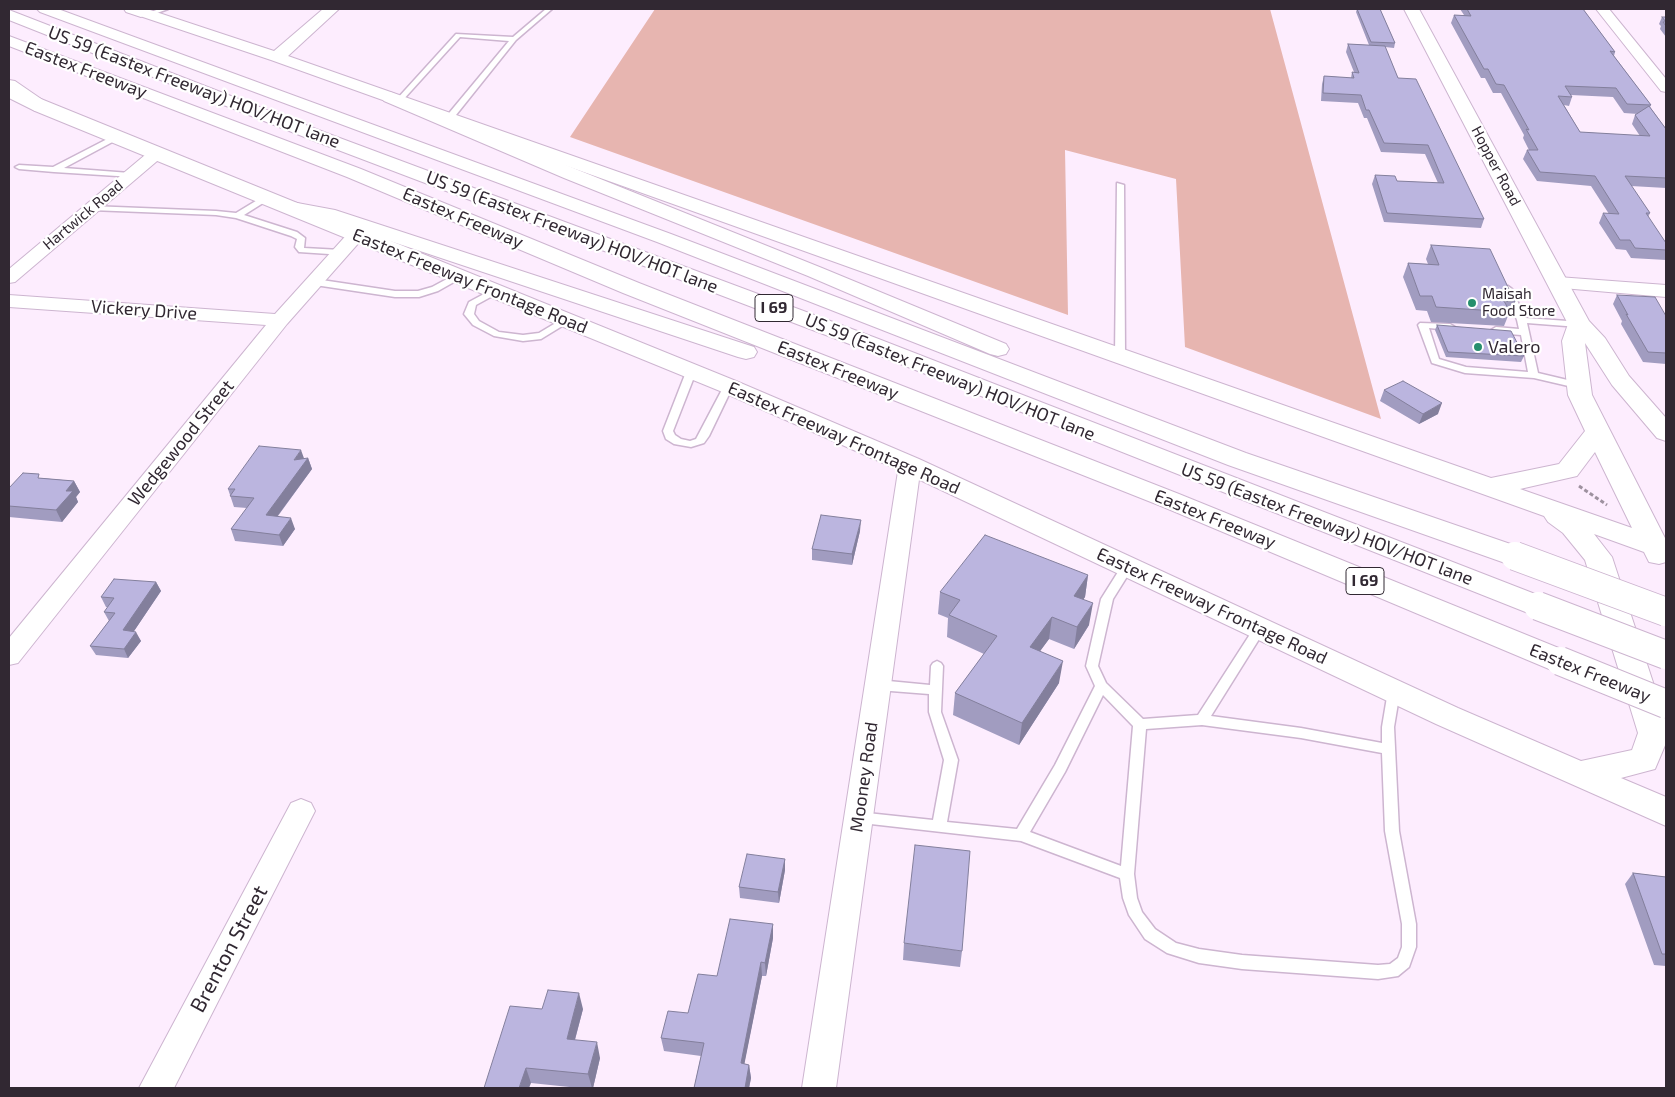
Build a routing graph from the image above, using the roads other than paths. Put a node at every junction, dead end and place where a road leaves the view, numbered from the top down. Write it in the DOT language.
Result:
graph roads {
  1 [pos="45,9"];
  2 [pos="332,9"];
  3 [pos="549,9"];
  4 [pos="1412,9"];
  5 [pos="1602,9"];
  6 [pos="144,10"];
  7 [pos="9,15"];
  8 [pos="514,39"];
  9 [pos="9,40"];
  10 [pos="277,57"];
  11 [pos="9,85"];
  12 [pos="1666,88"];
  13 [pos="9,91"];
  14 [pos="395,99"];
  15 [pos="41,107"];
  16 [pos="449,118"];
  17 [pos="115,137"];
  18 [pos="157,153"];
  19 [pos="19,167"];
  20 [pos="54,170"];
  21 [pos="130,175"];
  22 [pos="1120,185"];
  23 [pos="267,198"];
  24 [pos="91,208"];
  25 [pos="292,208"];
  26 [pos="237,216"];
  27 [pos="357,234"];
  28 [pos="341,253"];
  29 [pos="458,276"];
  30 [pos="9,278"];
  31 [pos="315,282"];
  32 [pos="1505,283"];
  33 [pos="1558,283"];
  34 [pos="495,291"];
  35 [pos="1666,291"];
  36 [pos="9,300"];
  37 [pos="280,320"];
  38 [pos="567,320"];
  39 [pos="1522,320"];
  40 [pos="1579,324"];
  41 [pos="1460,327"];
  42 [pos="1488,329"];
  43 [pos="1524,332"];
  44 [pos="1120,355"];
  45 [pos="691,372"];
  46 [pos="1534,375"];
  47 [pos="1577,385"];
  48 [pos="728,386"];
  49 [pos="1061,392"];
  50 [pos="1598,431"];
  51 [pos="1666,434"];
  52 [pos="910,465"];
  53 [pos="1489,487"];
  54 [pos="1170,500"];
  55 [pos="1539,505"];
  56 [pos="1662,555"];
  57 [pos="1127,566"];
  58 [pos="1666,612"];
  59 [pos="1260,628"];
  60 [pos="1666,655"];
  61 [pos="9,656"];
  62 [pos="937,666"];
  63 [pos="878,685"];
  64 [pos="1101,686"];
  65 [pos="936,690"];
  66 [pos="1394,692"];
  67 [pos="1666,704"];
  68 [pos="1202,720"];
  69 [pos="1140,724"];
  70 [pos="1388,749"];
  71 [pos="1578,774"];
  72 [pos="301,811"];
  73 [pos="1666,812"];
  74 [pos="858,818"];
  75 [pos="939,827"];
  76 [pos="1021,835"];
  77 [pos="1127,874"];
  78 [pos="156,1088"];
  79 [pos="819,1088"];
  1 -- 49 [label="main road, I 69"];
  2 -- 10 [label="main road"];
  3 -- 8 [label="lane"];
  4 -- 33 [label="main road, Hopper Road"];
  5 -- 12 [label="street"];
  6 -- 10 [label="main road"];
  7 -- 60 [label="main road, US 59 (Eastex Freeway) HOV/HOT lane / I 69, bridge"];
  8 -- 14 [label="lane"];
  8 -- 16 [label="lane"];
  9 -- 54 [label="main road, Eastex Freeway / I 69"];
  10 -- 14 [label="main road"];
  11 -- 15 [label="main road"];
  13 -- 15 [label="main road, Eastex Freeway Frontage Road"];
  14 -- 16 [label="main road"];
  14 -- 49 [label="main road"];
  15 -- 17 [label="main road, Eastex Freeway Frontage Road"];
  16 -- 44 [label="main road"];
  17 -- 18 [label="main road, Eastex Freeway Frontage Road"];
  17 -- 20 [label="lane"];
  18 -- 21 [label="street, Hartwick Road"];
  18 -- 23 [label="main road, Eastex Freeway Frontage Road"];
  19 -- 20 [label="lane"];
  20 -- 21 [label="lane"];
  21 -- 24 [label="street, Hartwick Road"];
  22 -- 44 [label="lane"];
  23 -- 25 [label="main road, Eastex Freeway Frontage Road"];
  23 -- 26 [label="lane"];
  24 -- 26 [label="lane"];
  24 -- 30 [label="street, Hartwick Road"];
  25 -- 27 [label="main road, Eastex Freeway Frontage Road"];
  25 -- 54 [label="main road"];
  26 -- 28 [label="lane"];
  27 -- 28 [label="street, Wedgewood Street"];
  27 -- 29 [label="main road, Eastex Freeway Frontage Road"];
  28 -- 31 [label="street, Wedgewood Street"];
  29 -- 31 [label="lane"];
  29 -- 34 [label="main road, Eastex Freeway Frontage Road"];
  31 -- 37 [label="street, Wedgewood Street"];
  32 -- 39 [label="lane"];
  33 -- 35 [label="street"];
  33 -- 40 [label="main road, Hopper Road"];
  34 -- 38 [label="main road, Eastex Freeway Frontage Road"];
  34 -- 38 [label="lane"];
  36 -- 37 [label="street, Vickery Drive"];
  37 -- 61 [label="street, Wedgewood Street"];
  38 -- 45 [label="main road, Eastex Freeway Frontage Road"];
  39 -- 40 [label="lane"];
  39 -- 43 [label="lane"];
  40 -- 47 [label="main road"];
  40 -- 51 [label="main road, Hopper Road"];
  41 -- 46 [label="lane"];
  42 -- 43 [label="lane"];
  43 -- 46 [label="lane"];
  44 -- 53 [label="main road"];
  45 -- 48 [label="main road, Eastex Freeway Frontage Road"];
  45 -- 48 [label="lane"];
  46 -- 47 [label="lane"];
  47 -- 50 [label="main road"];
  48 -- 52 [label="main road, Eastex Freeway Frontage Road"];
  49 -- 58 [label="main road, I 69, bridge"];
  50 -- 53 [label="main road"];
  50 -- 56 [label="main road"];
  52 -- 57 [label="main road, Eastex Freeway Frontage Road"];
  52 -- 63 [label="street, Mooney Road"];
  53 -- 55 [label="main road"];
  54 -- 67 [label="main road, Eastex Freeway / I 69, bridge"];
  55 -- 56 [label="main road"];
  55 -- 71 [label="main road"];
  57 -- 59 [label="main road, Eastex Freeway Frontage Road"];
  57 -- 64 [label="lane"];
  59 -- 66 [label="main road, Eastex Freeway Frontage Road"];
  59 -- 68 [label="lane"];
  62 -- 65 [label="lane"];
  63 -- 65 [label="lane"];
  63 -- 74 [label="street, Mooney Road"];
  64 -- 69 [label="lane"];
  64 -- 76 [label="lane"];
  65 -- 75 [label="lane"];
  66 -- 70 [label="lane"];
  66 -- 71 [label="main road, Eastex Freeway Frontage Road"];
  68 -- 69 [label="lane"];
  68 -- 70 [label="lane"];
  69 -- 77 [label="lane"];
  70 -- 77 [label="lane"];
  71 -- 73 [label="main road, Eastex Freeway Frontage Road"];
  72 -- 78 [label="street, Brenton Street"];
  74 -- 75 [label="lane"];
  74 -- 79 [label="street, Mooney Road"];
  75 -- 76 [label="lane"];
  76 -- 77 [label="lane"];
}
